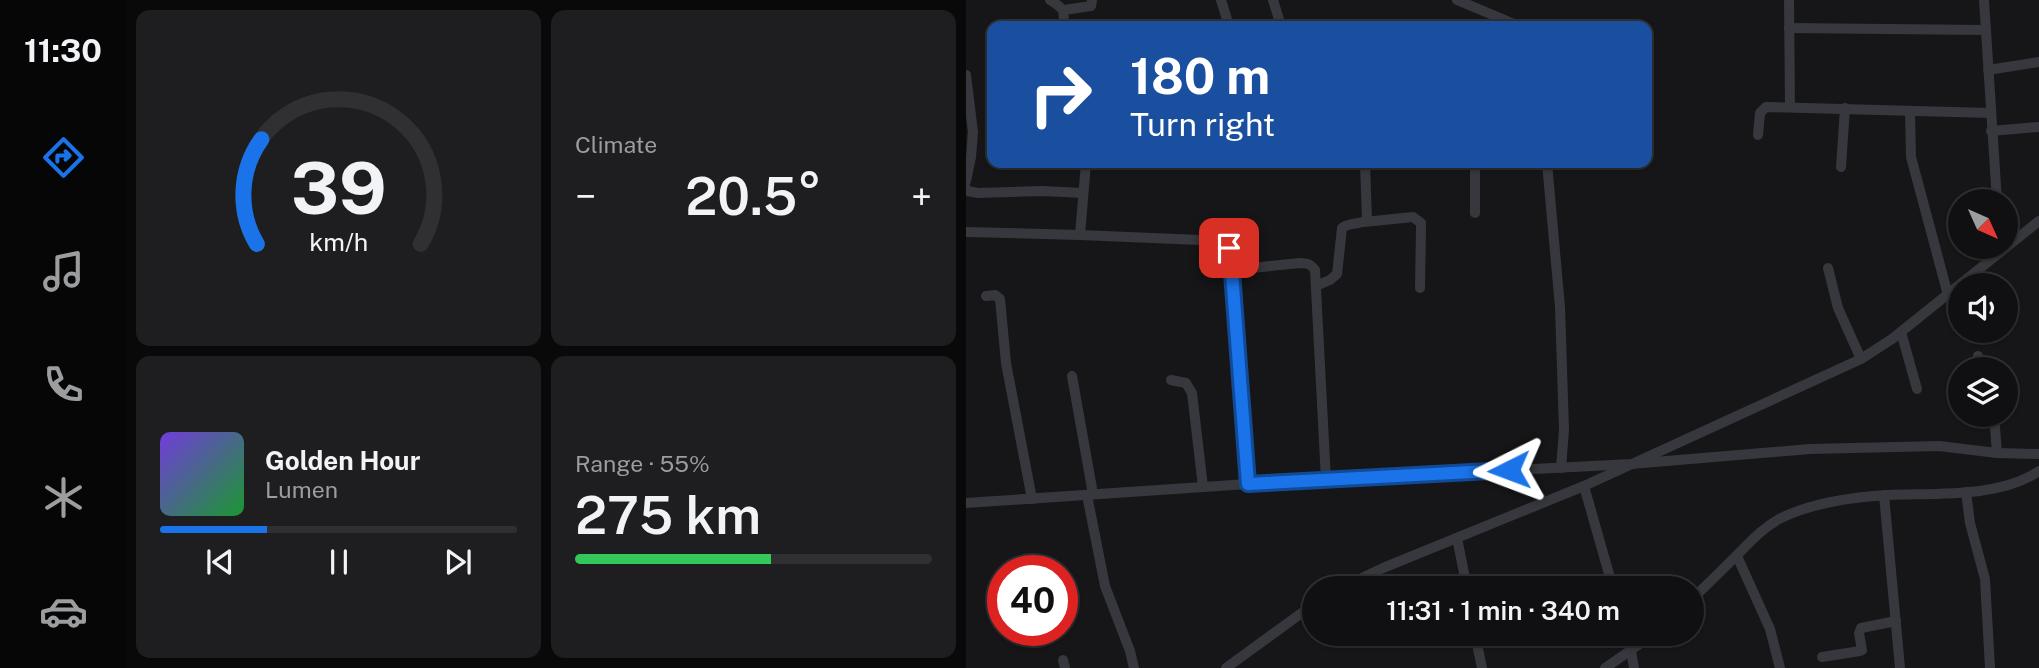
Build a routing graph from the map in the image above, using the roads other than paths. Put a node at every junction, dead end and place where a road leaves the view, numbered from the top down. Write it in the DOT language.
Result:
graph roads {
  1 [pos="1049,0"];
  2 [pos="1092,0"];
  3 [pos="1221,0"];
  4 [pos="1273,0"];
  5 [pos="1457,0"];
  6 [pos="1789,0"];
  7 [pos="1984,0"];
  8 [pos="1064,10"];
  9 [pos="1064,21"];
  10 [pos="1227,21"];
  11 [pos="1279,21"];
  12 [pos="1507,21"];
  13 [pos="1789,28"];
  14 [pos="1986,30"];
  15 [pos="2039,62"];
  16 [pos="1988,70"];
  17 [pos="966,75"];
  18 [pos="1790,107"];
  19 [pos="1845,108"];
  20 [pos="1910,111"];
  21 [pos="1990,113"];
  22 [pos="2038,127"];
  23 [pos="969,130"];
  24 [pos="1991,131"];
  25 [pos="1758,135"];
  26 [pos="1841,167"];
  27 [pos="1086,168"];
  28 [pos="1365,168"];
  29 [pos="1475,168"];
  30 [pos="1547,168"];
  31 [pos="966,181"];
  32 [pos="966,188"];
  33 [pos="1996,189"];
  34 [pos="1083,193"];
  35 [pos="1475,213"];
  36 [pos="2039,221"];
  37 [pos="1364,222"];
  38 [pos="966,232"];
  39 [pos="1080,234"];
  40 [pos="2018,237"];
  41 [pos="1991,259"];
  42 [pos="1828,268"];
  43 [pos="1232,270"];
  44 [pos="1974,273"];
  45 [pos="1316,286"];
  46 [pos="1420,288"];
  47 [pos="1948,295"];
  48 [pos="986,296"];
  49 [pos="1901,332"];
  50 [pos="1861,359"];
  51 [pos="1072,376"];
  52 [pos="1171,380"];
  53 [pos="1917,389"];
  54 [pos="1995,427"];
  55 [pos="1997,453"];
  56 [pos="2039,454"];
  57 [pos="1631,464"];
  58 [pos="1561,468"];
  59 [pos="2039,471"];
  60 [pos="1326,480"];
  61 [pos="1248,484"];
  62 [pos="1584,486"];
  63 [pos="1203,487"];
  64 [pos="1966,492"];
  65 [pos="1090,494"];
  66 [pos="1884,495"];
  67 [pos="1032,499"];
  68 [pos="966,503"];
  69 [pos="1457,538"];
  70 [pos="1737,555"];
  71 [pos="1366,576"];
  72 [pos="1465,576"];
  73 [pos="1610,576"];
  74 [pos="1704,587"];
  75 [pos="1302,613"];
  76 [pos="1896,621"];
  77 [pos="1477,646"];
  78 [pos="1638,646"];
  79 [pos="1631,651"];
  80 [pos="1822,657"];
  81 [pos="1134,668"];
  82 [pos="1226,668"];
  83 [pos="1482,668"];
  84 [pos="1605,668"];
  85 [pos="1634,668"];
  86 [pos="1780,668"];
  87 [pos="1900,668"];
  88 [pos="1990,668"];
  1 -- 8 [label="street"];
  2 -- 8 [label="street"];
  3 -- 10 [label="street"];
  4 -- 11 [label="street"];
  5 -- 12 [label="street"];
  6 -- 13 [label="street"];
  7 -- 14 [label="street"];
  8 -- 9 [label="street"];
  13 -- 14 [label="street"];
  13 -- 18 [label="street"];
  14 -- 16 [label="street"];
  15 -- 16 [label="street"];
  16 -- 21 [label="street"];
  17 -- 23 [label="street"];
  18 -- 19 [label="street"];
  18 -- 25 [label="street"];
  19 -- 20 [label="street"];
  19 -- 26 [label="street"];
  20 -- 21 [label="street"];
  20 -- 47 [label="street"];
  21 -- 24 [label="street"];
  22 -- 24 [label="street"];
  23 -- 31 [label="street"];
  24 -- 33 [label="street"];
  27 -- 34 [label="street"];
  28 -- 37 [label="street"];
  29 -- 35 [label="street"];
  30 -- 58 [label="street"];
  32 -- 34 [label="street"];
  34 -- 39 [label="street"];
  36 -- 40 [label="street"];
  37 -- 45 [label="street"];
  37 -- 46 [label="street"];
  38 -- 39 [label="street"];
  39 -- 43 [label="street"];
  41 -- 44 [label="street"];
  42 -- 50 [label="street"];
  43 -- 45 [label="street"];
  43 -- 61 [label="street"];
  45 -- 60 [label="street"];
  47 -- 49 [label="street"];
  48 -- 67 [label="street"];
  49 -- 50 [label="street"];
  49 -- 53 [label="street"];
  50 -- 57 [label="street"];
  51 -- 65 [label="street"];
  52 -- 63 [label="street"];
  54 -- 55 [label="street"];
  55 -- 56 [label="street"];
  55 -- 57 [label="street"];
  57 -- 58 [label="street"];
  57 -- 62 [label="street"];
  58 -- 60 [label="street"];
  59 -- 64 [label="street"];
  60 -- 61 [label="street"];
  61 -- 63 [label="street"];
  62 -- 69 [label="street"];
  62 -- 73 [label="street"];
  63 -- 65 [label="street"];
  64 -- 66 [label="street"];
  64 -- 88 [label="street"];
  65 -- 67 [label="street"];
  65 -- 81 [label="street"];
  66 -- 70 [label="street"];
  66 -- 76 [label="street"];
  67 -- 68 [label="street"];
  69 -- 71 [label="street"];
  69 -- 72 [label="street"];
  70 -- 74 [label="street"];
  70 -- 86 [label="street"];
  75 -- 82 [label="street"];
  76 -- 80 [label="street"];
  76 -- 87 [label="street"];
  77 -- 83 [label="street"];
  78 -- 79 [label="street"];
  79 -- 84 [label="street"];
  79 -- 85 [label="street"];
}
